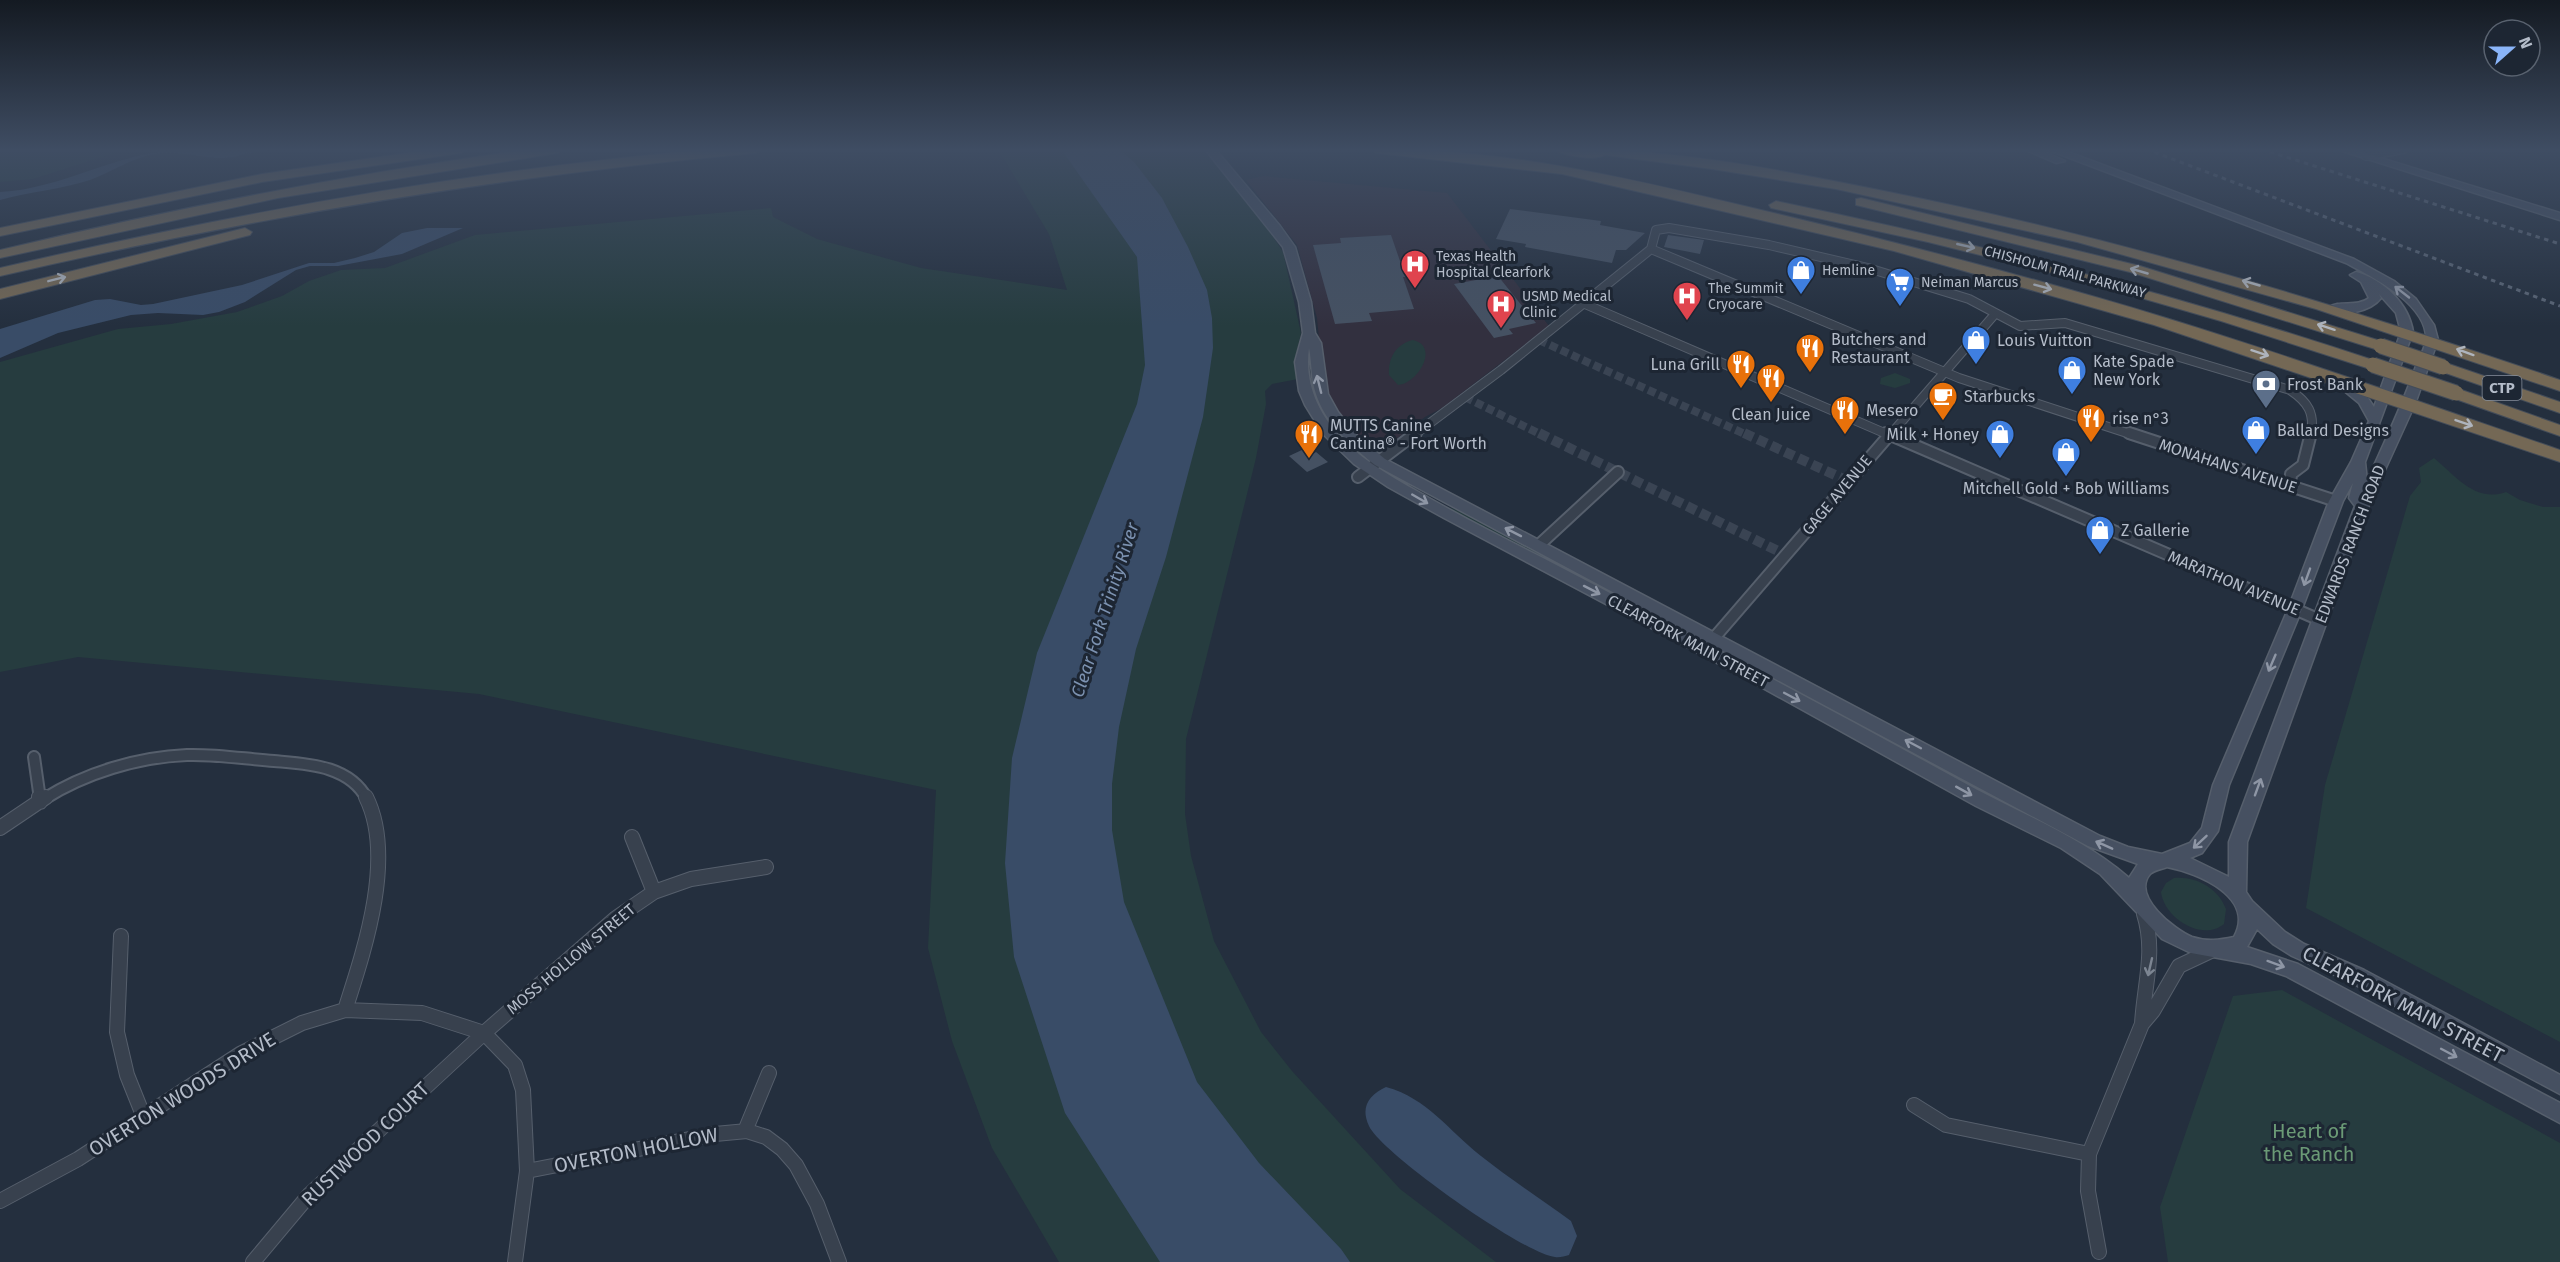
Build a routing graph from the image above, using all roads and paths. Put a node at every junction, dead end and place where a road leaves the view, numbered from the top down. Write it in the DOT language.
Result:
graph roads {
  1 [pos="117,208"];
  2 [pos="210,208"];
  3 [pos="303,208"];
  4 [pos="355,208"];
  5 [pos="1259,208"];
  6 [pos="1733,208"];
  7 [pos="1786,208"];
  8 [pos="1884,208"];
  9 [pos="1954,208"];
  10 [pos="2184,208"];
  11 [pos="2208,208"];
  12 [pos="2531,208"];
  13 [pos="2560,217"];
  14 [pos="0,232"];
  15 [pos="1651,249"];
  16 [pos="0,254"];
  17 [pos="0,272"];
  18 [pos="2366,281"];
  19 [pos="0,294"];
  20 [pos="1585,304"];
  21 [pos="2334,308"];
  22 [pos="1995,314"];
  23 [pos="2407,332"];
  24 [pos="2432,340"];
  25 [pos="1944,372"];
  26 [pos="2332,377"];
  27 [pos="2560,386"];
  28 [pos="2385,395"];
  29 [pos="2409,404"];
  30 [pos="2560,408"];
  31 [pos="2375,421"];
  32 [pos="2560,431"];
  33 [pos="1889,434"];
  34 [pos="2560,456"];
  35 [pos="2358,462"];
  36 [pos="1369,470"];
  37 [pos="1618,472"];
  38 [pos="2290,486"];
  39 [pos="2336,501"];
  40 [pos="2362,505"];
  41 [pos="2347,543"];
  42 [pos="1539,545"];
  43 [pos="2295,609"];
  44 [pos="2320,620"];
  45 [pos="1708,644"];
  46 [pos="34,757"];
  47 [pos="40,802"];
  48 [pos="0,828"];
  49 [pos="632,837"];
  50 [pos="2164,860"];
  51 [pos="766,867"];
  52 [pos="654,892"];
  53 [pos="2241,900"];
  54 [pos="2141,907"];
  55 [pos="121,936"];
  56 [pos="2216,950"];
  57 [pos="345,1010"];
  58 [pos="2142,1024"];
  59 [pos="484,1033"];
  60 [pos="770,1072"];
  61 [pos="2560,1085"];
  62 [pos="1914,1105"];
  63 [pos="2560,1113"];
  64 [pos="143,1115"];
  65 [pos="745,1131"];
  66 [pos="2089,1154"];
  67 [pos="527,1171"];
  68 [pos="0,1201"];
  69 [pos="2099,1252"];
  70 [pos="253,1262"];
  71 [pos="515,1262"];
  72 [pos="839,1262"];
  1 -- 14 [label="highway"];
  2 -- 16 [label="highway"];
  3 -- 17 [label="highway"];
  19 -- 4 [label="highway, one-way"];
  5 -- 36 [label="street, CLEARFORK MAIN STREET"];
  6 -- 26 [label="highway, one-way"];
  7 -- 32 [label="highway, CHISHOLM TRAIL PARKWAY / CTP, one-way, bridge"];
  30 -- 8 [label="highway, CHISHOLM TRAIL PARKWAY / CTP, one-way, bridge"];
  21 -- 9 [label="highway, one-way"];
  10 -- 18 [label="street"];
  24 -- 11 [label="street, one-way"];
  12 -- 13 [label="street"];
  15 -- 20 [label="street"];
  15 -- 22 [label="street"];
  15 -- 25 [label="street, MONAHANS AVENUE"];
  18 -- 21 [label="street"];
  18 -- 23 [label="street"];
  20 -- 33 [label="street, MARATHON AVENUE"];
  20 -- 36 [label="street"];
  21 -- 23 [label="highway"];
  22 -- 25 [label="street, GAGE AVENUE"];
  22 -- 38 [label="street"];
  23 -- 24 [label="highway"];
  23 -- 28 [label="street, EDWARDS RANCH ROAD"];
  27 -- 24 [label="highway, one-way"];
  24 -- 29 [label="street, EDWARDS RANCH ROAD"];
  25 -- 33 [label="street, GAGE AVENUE"];
  25 -- 38 [label="street, MONAHANS AVENUE"];
  26 -- 28 [label="highway"];
  26 -- 31 [label="street"];
  28 -- 29 [label="highway"];
  28 -- 31 [label="street, EDWARDS RANCH ROAD"];
  29 -- 34 [label="highway, one-way"];
  29 -- 40 [label="street, EDWARDS RANCH ROAD"];
  31 -- 35 [label="street, EDWARDS RANCH ROAD"];
  33 -- 43 [label="street, MARATHON AVENUE"];
  33 -- 45 [label="street, GAGE AVENUE"];
  35 -- 39 [label="street, EDWARDS RANCH ROAD"];
  35 -- 40 [label="street"];
  42 -- 36 [label="street, CLEARFORK MAIN STREET, one-way"];
  36 -- 45 [label="street, CLEARFORK MAIN STREET, one-way"];
  37 -- 42 [label="street"];
  38 -- 39 [label="street, MONAHANS AVENUE"];
  39 -- 41 [label="street"];
  39 -- 43 [label="street, EDWARDS RANCH ROAD, one-way"];
  40 -- 41 [label="street, EDWARDS RANCH ROAD"];
  41 -- 44 [label="street, EDWARDS RANCH ROAD"];
  42 -- 45 [label="street, CLEARFORK MAIN STREET"];
  43 -- 44 [label="street, MARATHON AVENUE"];
  43 -- 50 [label="street, EDWARDS RANCH ROAD, one-way"];
  53 -- 44 [label="street, EDWARDS RANCH ROAD, one-way"];
  50 -- 45 [label="street, CLEARFORK MAIN STREET, one-way"];
  45 -- 54 [label="street, CLEARFORK MAIN STREET, one-way"];
  46 -- 47 [label="street"];
  47 -- 48 [label="street"];
  47 -- 57 [label="street"];
  49 -- 52 [label="street"];
  50 -- 53 [label="street"];
  50 -- 54 [label="street"];
  51 -- 52 [label="street, MOSS HOLLOW STREET"];
  52 -- 59 [label="street, MOSS HOLLOW STREET"];
  53 -- 56 [label="street"];
  53 -- 61 [label="street, CLEARFORK MAIN STREET"];
  54 -- 56 [label="street"];
  54 -- 58 [label="street, one-way"];
  55 -- 64 [label="street"];
  56 -- 58 [label="street"];
  56 -- 63 [label="street, CLEARFORK MAIN STREET, one-way"];
  57 -- 59 [label="street, OVERTON WOODS DRIVE"];
  57 -- 64 [label="street, OVERTON WOODS DRIVE"];
  58 -- 66 [label="street"];
  59 -- 67 [label="street, OVERTON WOODS DRIVE"];
  59 -- 70 [label="street, RUSTWOOD COURT"];
  60 -- 65 [label="street"];
  62 -- 66 [label="street"];
  64 -- 68 [label="street, OVERTON WOODS DRIVE"];
  65 -- 67 [label="street, OVERTON HOLLOW"];
  65 -- 72 [label="street"];
  66 -- 69 [label="street"];
  67 -- 71 [label="street, OVERTON WOODS DRIVE"];
}
